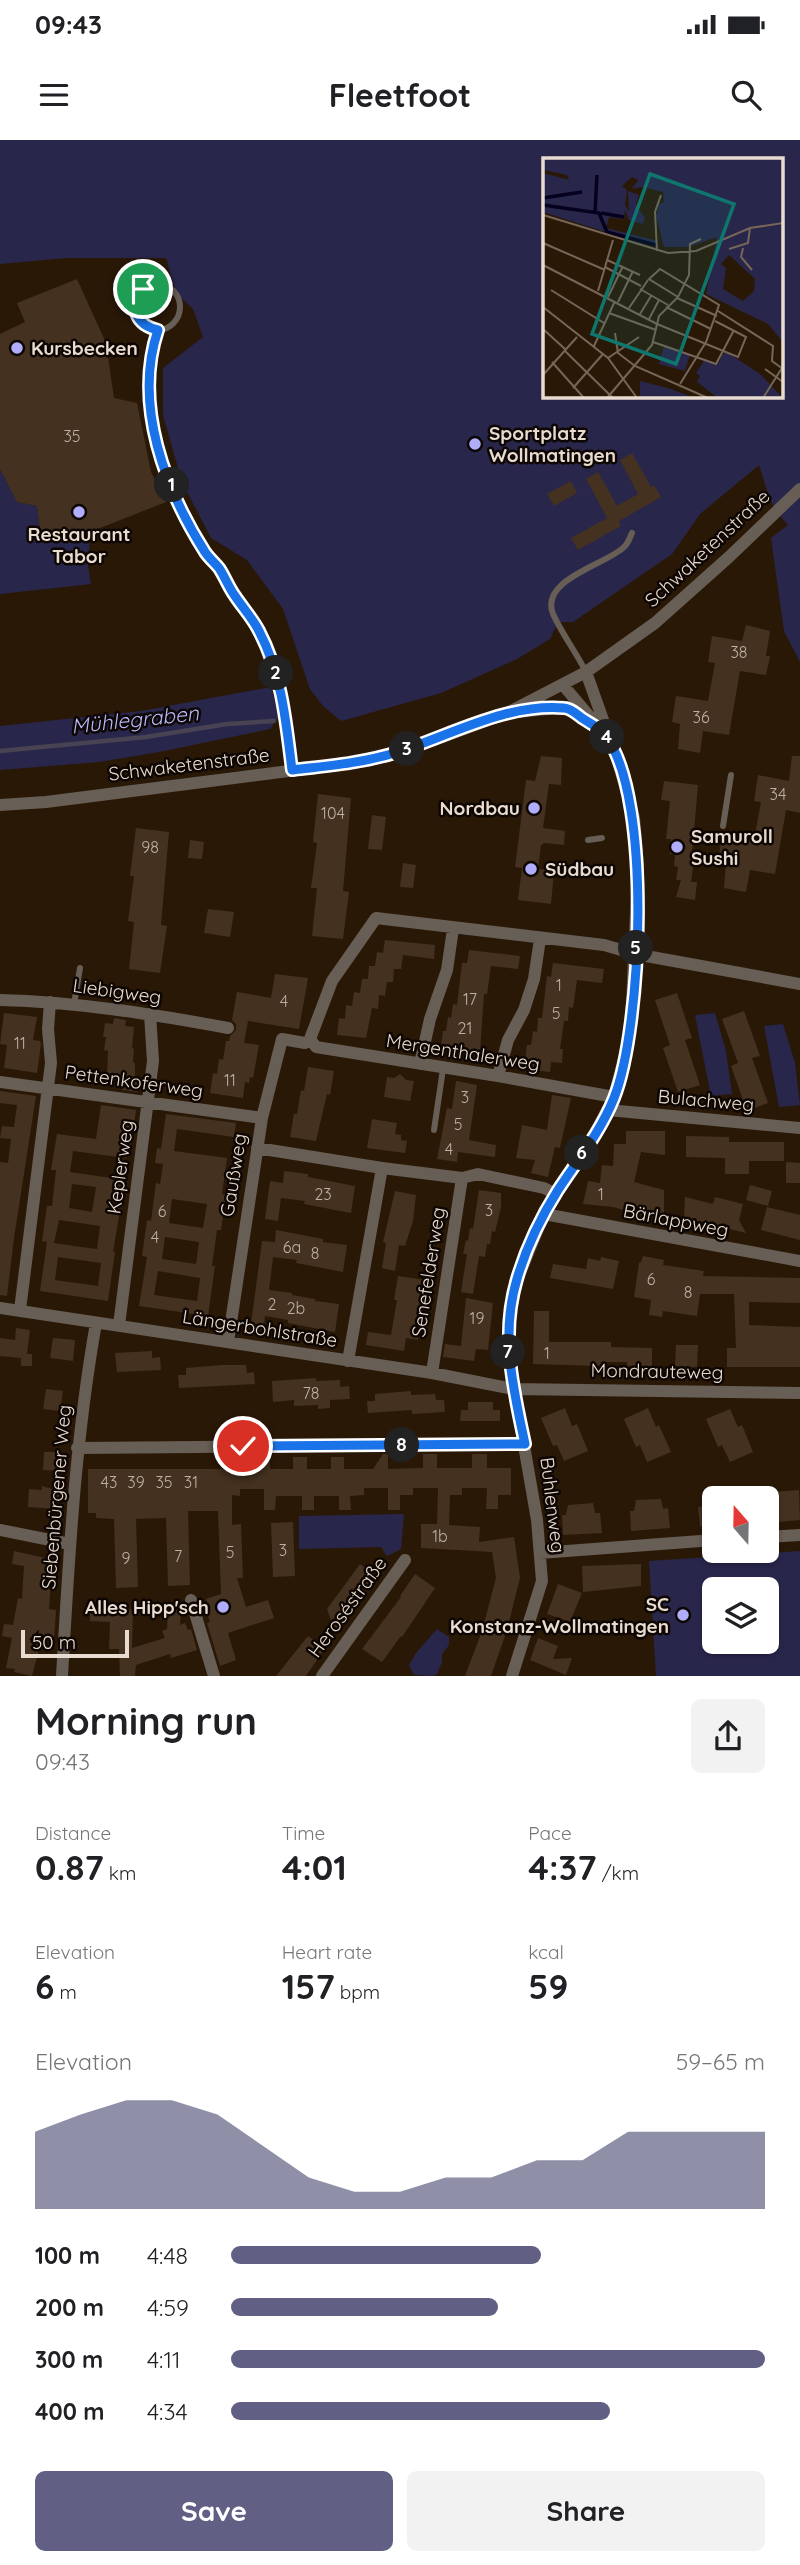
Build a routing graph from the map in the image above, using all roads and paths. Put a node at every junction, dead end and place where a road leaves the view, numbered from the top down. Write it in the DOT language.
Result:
graph roads {
  1 [pos="158,330"];
  2 [pos="800,489"];
  3 [pos="632,533"];
  4 [pos="586,672"];
  5 [pos="563,685"];
  6 [pos="507,713"];
  7 [pos="605,734"];
  8 [pos="292,770"];
  9 [pos="731,775"];
  10 [pos="0,805"];
  11 [pos="723,825"];
  12 [pos="602,838"];
  13 [pos="588,840"];
  14 [pos="453,929"];
  15 [pos="540,939"];
  16 [pos="635,954"];
  17 [pos="79,968"];
  18 [pos="800,984"];
  19 [pos="0,1000"];
  20 [pos="50,1002"];
  21 [pos="74,1004"];
  22 [pos="150,1014"];
  23 [pos="228,1028"];
  24 [pos="308,1041"];
  25 [pos="420,1064"];
  26 [pos="443,1069"];
  27 [pos="498,1076"];
  28 [pos="0,1082"];
  29 [pos="48,1088"];
  30 [pos="614,1097"];
  31 [pos="148,1104"];
  32 [pos="608,1110"];
  33 [pos="262,1118"];
  34 [pos="800,1128"];
  35 [pos="434,1130"];
  36 [pos="257,1148"];
  37 [pos="382,1168"];
  38 [pos="462,1178"];
  39 [pos="556,1194"];
  40 [pos="544,1214"];
  41 [pos="800,1261"];
  42 [pos="0,1308"];
  43 [pos="20,1310"];
  44 [pos="96,1323"];
  45 [pos="119,1325"];
  46 [pos="228,1342"];
  47 [pos="348,1361"];
  48 [pos="432,1373"];
  49 [pos="513,1389"];
  50 [pos="800,1393"];
  51 [pos="525,1444"];
  52 [pos="77,1448"];
  53 [pos="0,1530"];
  54 [pos="800,1535"];
  55 [pos="779,1536"];
  56 [pos="702,1541"];
  57 [pos="70,1544"];
  58 [pos="540,1553"];
  59 [pos="405,1560"];
  60 [pos="191,1600"];
  61 [pos="62,1676"];
  62 [pos="214,1676"];
  63 [pos="321,1676"];
  64 [pos="512,1676"];
  1 -- 1 [label="lane"];
  1 -- 8 [label="lane"];
  2 -- 4 [label="street, Schwaketenstraße"];
  3 -- 4 [label="lane"];
  4 -- 5 [label="street, Schwaketenstraße"];
  4 -- 7 [label="street, Buhlenweg"];
  5 -- 6 [label="street, Schwaketenstraße"];
  5 -- 7 [label="street, Buhlenweg"];
  6 -- 7 [label="street"];
  6 -- 8 [label="street, Schwaketenstraße"];
  7 -- 16 [label="street, Buhlenweg"];
  8 -- 10 [label="street, Schwaketenstraße"];
  9 -- 11 [label="lane"];
  12 -- 13 [label="lane"];
  14 -- 15 [label="street"];
  14 -- 24 [label="street"];
  14 -- 25 [label="street"];
  15 -- 16 [label="street"];
  15 -- 27 [label="street"];
  16 -- 18 [label="street"];
  16 -- 30 [label="street, Buhlenweg"];
  17 -- 21 [label="lane"];
  19 -- 20 [label="street, Liebigweg"];
  20 -- 21 [label="street, Liebigweg"];
  20 -- 29 [label="street"];
  21 -- 22 [label="street, Liebigweg"];
  22 -- 23 [label="street, Liebigweg"];
  22 -- 31 [label="street, Keplerweg"];
  24 -- 25 [label="street, Mergenthalerweg"];
  24 -- 33 [label="street, Gaußweg"];
  25 -- 26 [label="street, Mergenthalerweg"];
  26 -- 27 [label="street, Mergenthalerweg"];
  26 -- 35 [label="lane"];
  27 -- 30 [label="street, Mergenthalerweg"];
  28 -- 29 [label="street, Pettenkoferweg"];
  29 -- 31 [label="street, Pettenkoferweg"];
  29 -- 43 [label="street"];
  30 -- 32 [label="street, Buhlenweg"];
  31 -- 33 [label="street, Pettenkoferweg"];
  31 -- 45 [label="street, Keplerweg"];
  32 -- 34 [label="street, Bulachweg"];
  32 -- 39 [label="street, Buhlenweg"];
  33 -- 36 [label="street, Gaußweg"];
  36 -- 37 [label="street"];
  36 -- 46 [label="street, Gaußweg"];
  37 -- 38 [label="street"];
  37 -- 47 [label="street"];
  38 -- 39 [label="street"];
  38 -- 48 [label="street, Senefelderweg"];
  39 -- 40 [label="street, Buhlenweg"];
  40 -- 41 [label="street, Bärlappweg"];
  40 -- 49 [label="street, Buhlenweg"];
  42 -- 43 [label="street, Längerbohlstraße"];
  43 -- 44 [label="street, Längerbohlstraße"];
  44 -- 45 [label="street, Längerbohlstraße"];
  44 -- 52 [label="street, Siebenbürgener Weg"];
  45 -- 46 [label="street, Längerbohlstraße"];
  46 -- 47 [label="street, Längerbohlstraße"];
  47 -- 48 [label="street, Längerbohlstraße"];
  48 -- 49 [label="street, Längerbohlstraße"];
  49 -- 50 [label="street, Mondrauteweg"];
  49 -- 51 [label="street, Buhlenweg"];
  51 -- 52 [label="street"];
  51 -- 58 [label="street, Buhlenweg"];
  52 -- 57 [label="street, Siebenbürgener Weg"];
  53 -- 57 [label="street"];
  54 -- 55 [label="street"];
  56 -- 58 [label="street"];
  57 -- 61 [label="street, Siebenbürgener Weg"];
  58 -- 64 [label="street, Buhlenweg"];
  59 -- 63 [label="street, Heroséstraße"];
  60 -- 62 [label="street"];
}
